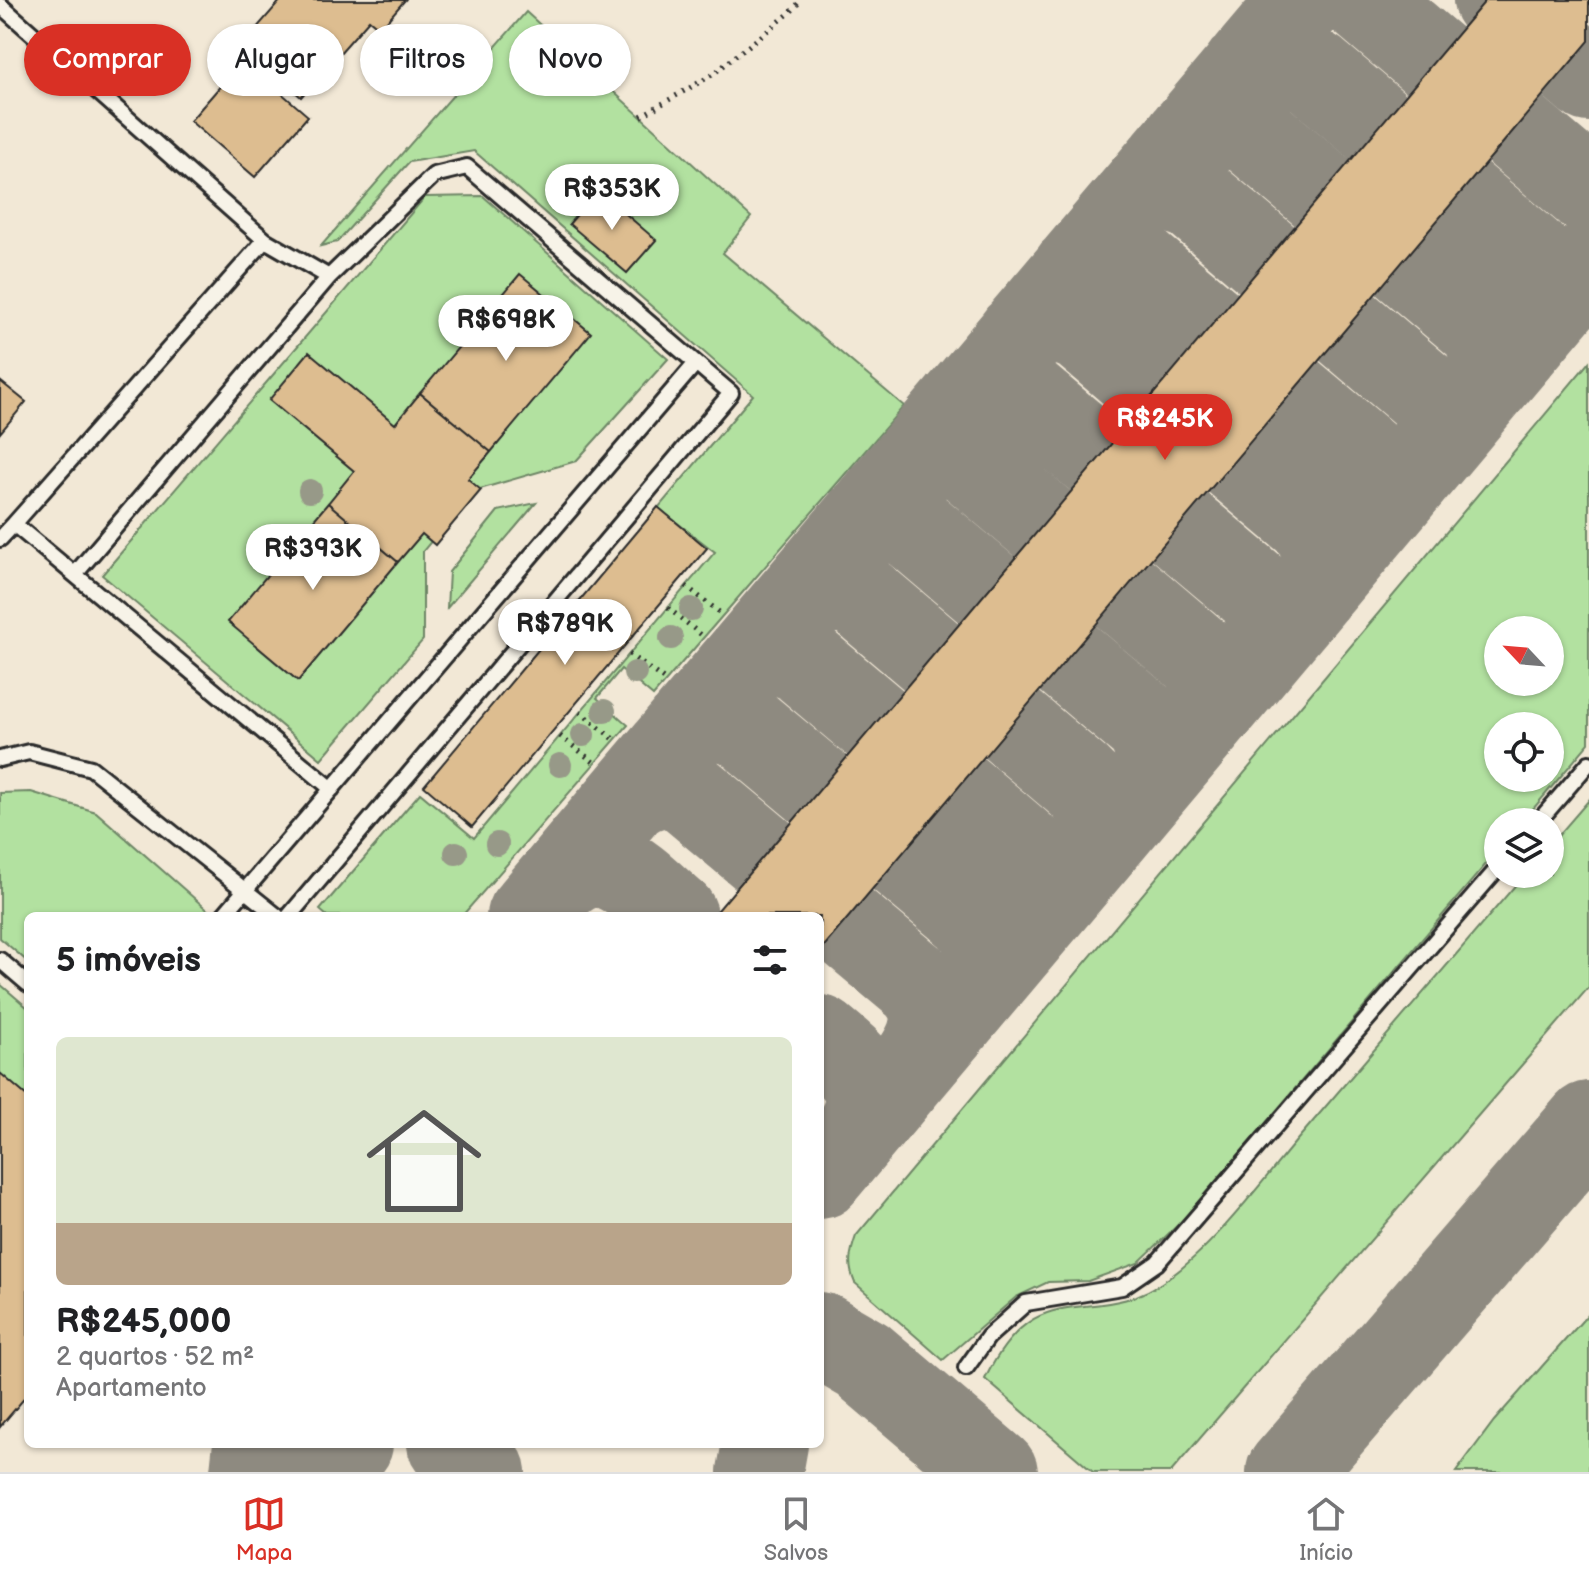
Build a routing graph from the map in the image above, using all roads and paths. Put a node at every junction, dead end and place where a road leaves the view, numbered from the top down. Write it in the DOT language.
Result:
graph roads {
  1 [pos="801,0"];
  2 [pos="0,5"];
  3 [pos="641,116"];
  4 [pos="265,240"];
  5 [pos="329,277"];
  6 [pos="696,363"];
  7 [pos="14,524"];
  8 [pos="0,539"];
  9 [pos="76,573"];
  10 [pos="686,586"];
  11 [pos="668,608"];
  12 [pos="723,615"];
  13 [pos="704,637"];
  14 [pos="629,654"];
  15 [pos="666,681"];
  16 [pos="580,712"];
  17 [pos="560,736"];
  18 [pos="615,740"];
  19 [pos="0,759"];
  20 [pos="595,763"];
  21 [pos="1589,763"];
  22 [pos="332,789"];
  23 [pos="1550,808"];
  24 [pos="1484,884"];
  25 [pos="246,890"];
  26 [pos="227,912"];
  27 [pos="272,912"];
  28 [pos="292,912"];
  29 [pos="0,960"];
  30 [pos="24,981"];
  31 [pos="966,1368"];
  1 -- 3 [label="path"];
  2 -- 4 [label="lane"];
  4 -- 5 [label="lane"];
  4 -- 7 [label="lane"];
  5 -- 6 [label="lane"];
  5 -- 9 [label="lane"];
  6 -- 22 [label="lane"];
  6 -- 28 [label="lane"];
  7 -- 8 [label="lane"];
  7 -- 9 [label="lane"];
  9 -- 22 [label="lane"];
  10 -- 12 [label="path"];
  11 -- 13 [label="path"];
  14 -- 15 [label="path"];
  16 -- 18 [label="path"];
  17 -- 20 [label="path"];
  19 -- 25 [label="lane"];
  21 -- 23 [label="lane"];
  22 -- 25 [label="lane"];
  24 -- 31 [label="lane"];
  25 -- 26 [label="lane"];
  25 -- 27 [label="lane"];
  29 -- 30 [label="lane"];
}
